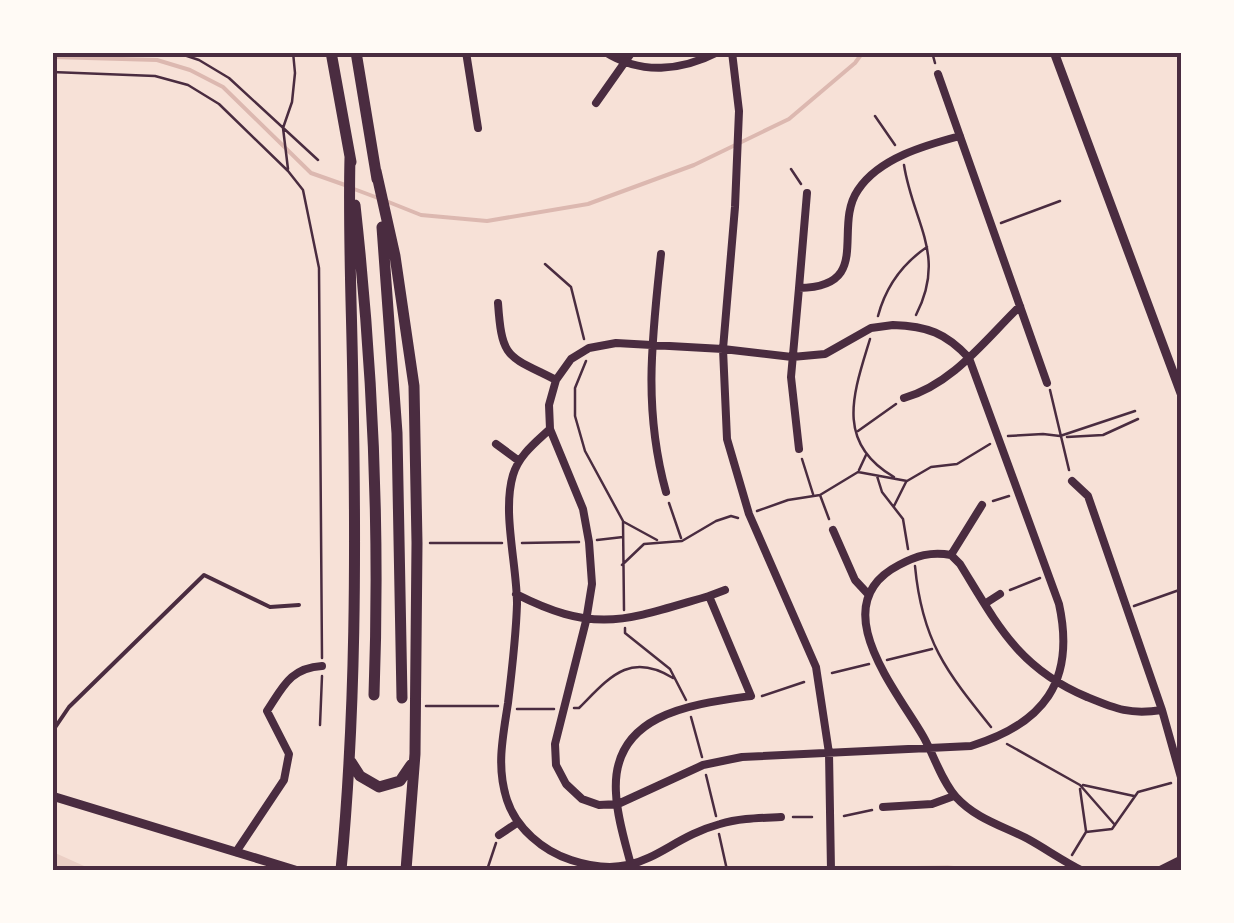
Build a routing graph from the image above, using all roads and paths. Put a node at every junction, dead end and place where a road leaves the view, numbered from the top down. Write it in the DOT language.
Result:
graph roads {
  1 [pos="175,52"];
  2 [pos="293,52"];
  3 [pos="331,52"];
  4 [pos="356,52"];
  5 [pos="466,52"];
  6 [pos="605,52"];
  7 [pos="632,52"];
  8 [pos="718,52"];
  9 [pos="732,52"];
  10 [pos="932,52"];
  11 [pos="1054,52"];
  12 [pos="626,64"];
  13 [pos="52,72"];
  14 [pos="938,74"];
  15 [pos="596,102"];
  16 [pos="875,116"];
  17 [pos="282,128"];
  18 [pos="478,128"];
  19 [pos="960,136"];
  20 [pos="899,151"];
  21 [pos="318,160"];
  22 [pos="904,164"];
  23 [pos="791,169"];
  24 [pos="288,171"];
  25 [pos="807,193"];
  26 [pos="1060,202"];
  27 [pos="998,224"];
  28 [pos="354,236"];
  29 [pos="388,246"];
  30 [pos="928,246"];
  31 [pos="661,254"];
  32 [pos="545,264"];
  33 [pos="799,288"];
  34 [pos="498,303"];
  35 [pos="1020,306"];
  36 [pos="878,317"];
  37 [pos="915,317"];
  38 [pos="870,337"];
  39 [pos="584,341"];
  40 [pos="652,346"];
  41 [pos="723,348"];
  42 [pos="792,357"];
  43 [pos="970,358"];
  44 [pos="587,360"];
  45 [pos="556,380"];
  46 [pos="1047,383"];
  47 [pos="1182,396"];
  48 [pos="904,398"];
  49 [pos="1135,411"];
  50 [pos="1138,418"];
  51 [pos="550,428"];
  52 [pos="857,432"];
  53 [pos="1060,436"];
  54 [pos="1006,437"];
  55 [pos="994,442"];
  56 [pos="496,444"];
  57 [pos="799,449"];
  58 [pos="867,453"];
  59 [pos="519,461"];
  60 [pos="858,472"];
  61 [pos="876,474"];
  62 [pos="898,479"];
  63 [pos="907,481"];
  64 [pos="1072,481"];
  65 [pos="666,492"];
  66 [pos="820,495"];
  67 [pos="1012,495"];
  68 [pos="813,496"];
  69 [pos="982,505"];
  70 [pos="894,506"];
  71 [pos="756,512"];
  72 [pos="740,519"];
  73 [pos="623,522"];
  74 [pos="833,530"];
  75 [pos="622,537"];
  76 [pos="596,540"];
  77 [pos="658,540"];
  78 [pos="682,541"];
  79 [pos="520,542"];
  80 [pos="580,542"];
  81 [pos="428,543"];
  82 [pos="506,543"];
  83 [pos="908,553"];
  84 [pos="950,555"];
  85 [pos="622,565"];
  86 [pos="915,565"];
  87 [pos="1042,578"];
  88 [pos="1182,589"];
  89 [pos="725,590"];
  90 [pos="516,594"];
  91 [pos="868,594"];
  92 [pos="1000,594"];
  93 [pos="709,596"];
  94 [pos="986,603"];
  95 [pos="299,605"];
  96 [pos="1133,606"];
  97 [pos="586,621"];
  98 [pos="934,648"];
  99 [pos="884,661"];
  100 [pos="869,664"];
  101 [pos="322,666"];
  102 [pos="832,674"];
  103 [pos="675,680"];
  104 [pos="804,682"];
  105 [pos="1054,684"];
  106 [pos="374,695"];
  107 [pos="756,696"];
  108 [pos="402,698"];
  109 [pos="425,706"];
  110 [pos="501,706"];
  111 [pos="516,708"];
  112 [pos="572,708"];
  113 [pos="556,709"];
  114 [pos="1162,710"];
  115 [pos="320,725"];
  116 [pos="52,732"];
  117 [pos="995,732"];
  118 [pos="1007,744"];
  119 [pos="930,748"];
  120 [pos="829,752"];
  121 [pos="415,754"];
  122 [pos="702,759"];
  123 [pos="352,762"];
  124 [pos="1177,782"];
  125 [pos="1080,785"];
  126 [pos="52,796"];
  127 [pos="954,796"];
  128 [pos="1135,796"];
  129 [pos="618,804"];
  130 [pos="883,807"];
  131 [pos="844,816"];
  132 [pos="781,817"];
  133 [pos="812,817"];
  134 [pos="517,822"];
  135 [pos="1115,825"];
  136 [pos="1086,832"];
  137 [pos="499,835"];
  138 [pos="236,852"];
  139 [pos="1072,856"];
  140 [pos="1182,859"];
  141 [pos="632,868"];
  142 [pos="296,870"];
  143 [pos="342,870"];
  144 [pos="406,870"];
  145 [pos="487,870"];
  146 [pos="831,870"];
  147 [pos="1082,870"];
  148 [pos="1160,870"];
  1 -- 17 [label="path"];
  2 -- 17 [label="path"];
  3 -- 28 [label="highway"];
  4 -- 29 [label="highway"];
  5 -- 18 [label="street"];
  6 -- 12 [label="street"];
  7 -- 12 [label="street"];
  8 -- 12 [label="street"];
  9 -- 41 [label="street"];
  10 -- 14 [label="path"];
  11 -- 47 [label="street"];
  12 -- 15 [label="street"];
  13 -- 24 [label="path"];
  14 -- 19 [label="street"];
  16 -- 20 [label="path"];
  17 -- 21 [label="path"];
  17 -- 24 [label="path"];
  19 -- 33 [label="street"];
  19 -- 35 [label="street"];
  22 -- 30 [label="path"];
  23 -- 25 [label="path"];
  24 -- 101 [label="path"];
  25 -- 33 [label="street"];
  26 -- 27 [label="path"];
  28 -- 106 [label="highway"];
  28 -- 123 [label="highway"];
  29 -- 108 [label="highway"];
  29 -- 121 [label="highway"];
  30 -- 36 [label="path"];
  30 -- 37 [label="path"];
  31 -- 40 [label="street"];
  32 -- 39 [label="path"];
  33 -- 42 [label="street"];
  34 -- 45 [label="street"];
  35 -- 43 [label="street"];
  35 -- 46 [label="street"];
  38 -- 52 [label="path"];
  40 -- 41 [label="street"];
  40 -- 45 [label="street"];
  40 -- 65 [label="street"];
  41 -- 42 [label="street"];
  41 -- 120 [label="street"];
  42 -- 43 [label="street"];
  42 -- 57 [label="street"];
  43 -- 48 [label="street"];
  43 -- 105 [label="street"];
  44 -- 73 [label="path"];
  45 -- 51 [label="street"];
  46 -- 53 [label="path"];
  48 -- 52 [label="path"];
  49 -- 53 [label="path"];
  50 -- 53 [label="path"];
  51 -- 59 [label="street"];
  51 -- 97 [label="street"];
  52 -- 58 [label="path"];
  53 -- 54 [label="path"];
  53 -- 64 [label="path"];
  55 -- 63 [label="path"];
  56 -- 59 [label="street"];
  57 -- 68 [label="path"];
  58 -- 60 [label="path"];
  58 -- 62 [label="path"];
  59 -- 90 [label="street"];
  60 -- 61 [label="path"];
  60 -- 66 [label="path"];
  61 -- 62 [label="path"];
  61 -- 70 [label="path"];
  62 -- 63 [label="path"];
  63 -- 70 [label="path"];
  64 -- 114 [label="street"];
  65 -- 78 [label="path"];
  66 -- 68 [label="path"];
  66 -- 74 [label="path"];
  67 -- 69 [label="path"];
  68 -- 71 [label="path"];
  69 -- 84 [label="street"];
  70 -- 83 [label="path"];
  72 -- 78 [label="path"];
  73 -- 75 [label="path"];
  73 -- 77 [label="path"];
  74 -- 91 [label="street"];
  75 -- 76 [label="path"];
  75 -- 85 [label="path"];
  77 -- 78 [label="path"];
  77 -- 85 [label="path"];
  79 -- 80 [label="path"];
  81 -- 82 [label="path"];
  84 -- 91 [label="street"];
  84 -- 94 [label="street"];
  85 -- 103 [label="path"];
  86 -- 98 [label="path"];
  87 -- 92 [label="path"];
  88 -- 96 [label="path"];
  89 -- 93 [label="street"];
  90 -- 97 [label="street"];
  90 -- 134 [label="street"];
  91 -- 119 [label="street"];
  92 -- 94 [label="street"];
  93 -- 97 [label="street"];
  93 -- 107 [label="street"];
  94 -- 105 [label="street"];
  95 -- 116 [label="lane"];
  97 -- 129 [label="street"];
  98 -- 99 [label="path"];
  98 -- 117 [label="path"];
  100 -- 102 [label="path"];
  101 -- 115 [label="path"];
  101 -- 138 [label="street"];
  103 -- 112 [label="path"];
  103 -- 122 [label="path"];
  104 -- 107 [label="path"];
  105 -- 114 [label="street"];
  105 -- 119 [label="street"];
  107 -- 129 [label="street"];
  109 -- 110 [label="path"];
  111 -- 113 [label="path"];
  114 -- 124 [label="street"];
  118 -- 125 [label="path"];
  119 -- 120 [label="street"];
  119 -- 127 [label="street"];
  120 -- 129 [label="street"];
  120 -- 146 [label="street"];
  121 -- 123 [label="highway"];
  121 -- 144 [label="highway"];
  123 -- 143 [label="highway"];
  124 -- 128 [label="path"];
  125 -- 128 [label="path"];
  125 -- 135 [label="path"];
  125 -- 136 [label="path"];
  126 -- 138 [label="street"];
  127 -- 130 [label="street"];
  127 -- 147 [label="street"];
  128 -- 135 [label="path"];
  129 -- 141 [label="street"];
  130 -- 131 [label="path"];
  132 -- 133 [label="path"];
  132 -- 141 [label="street"];
  134 -- 137 [label="street"];
  134 -- 141 [label="street"];
  135 -- 136 [label="path"];
  136 -- 139 [label="path"];
  137 -- 145 [label="path"];
  138 -- 142 [label="street"];
  140 -- 148 [label="street"];
}
